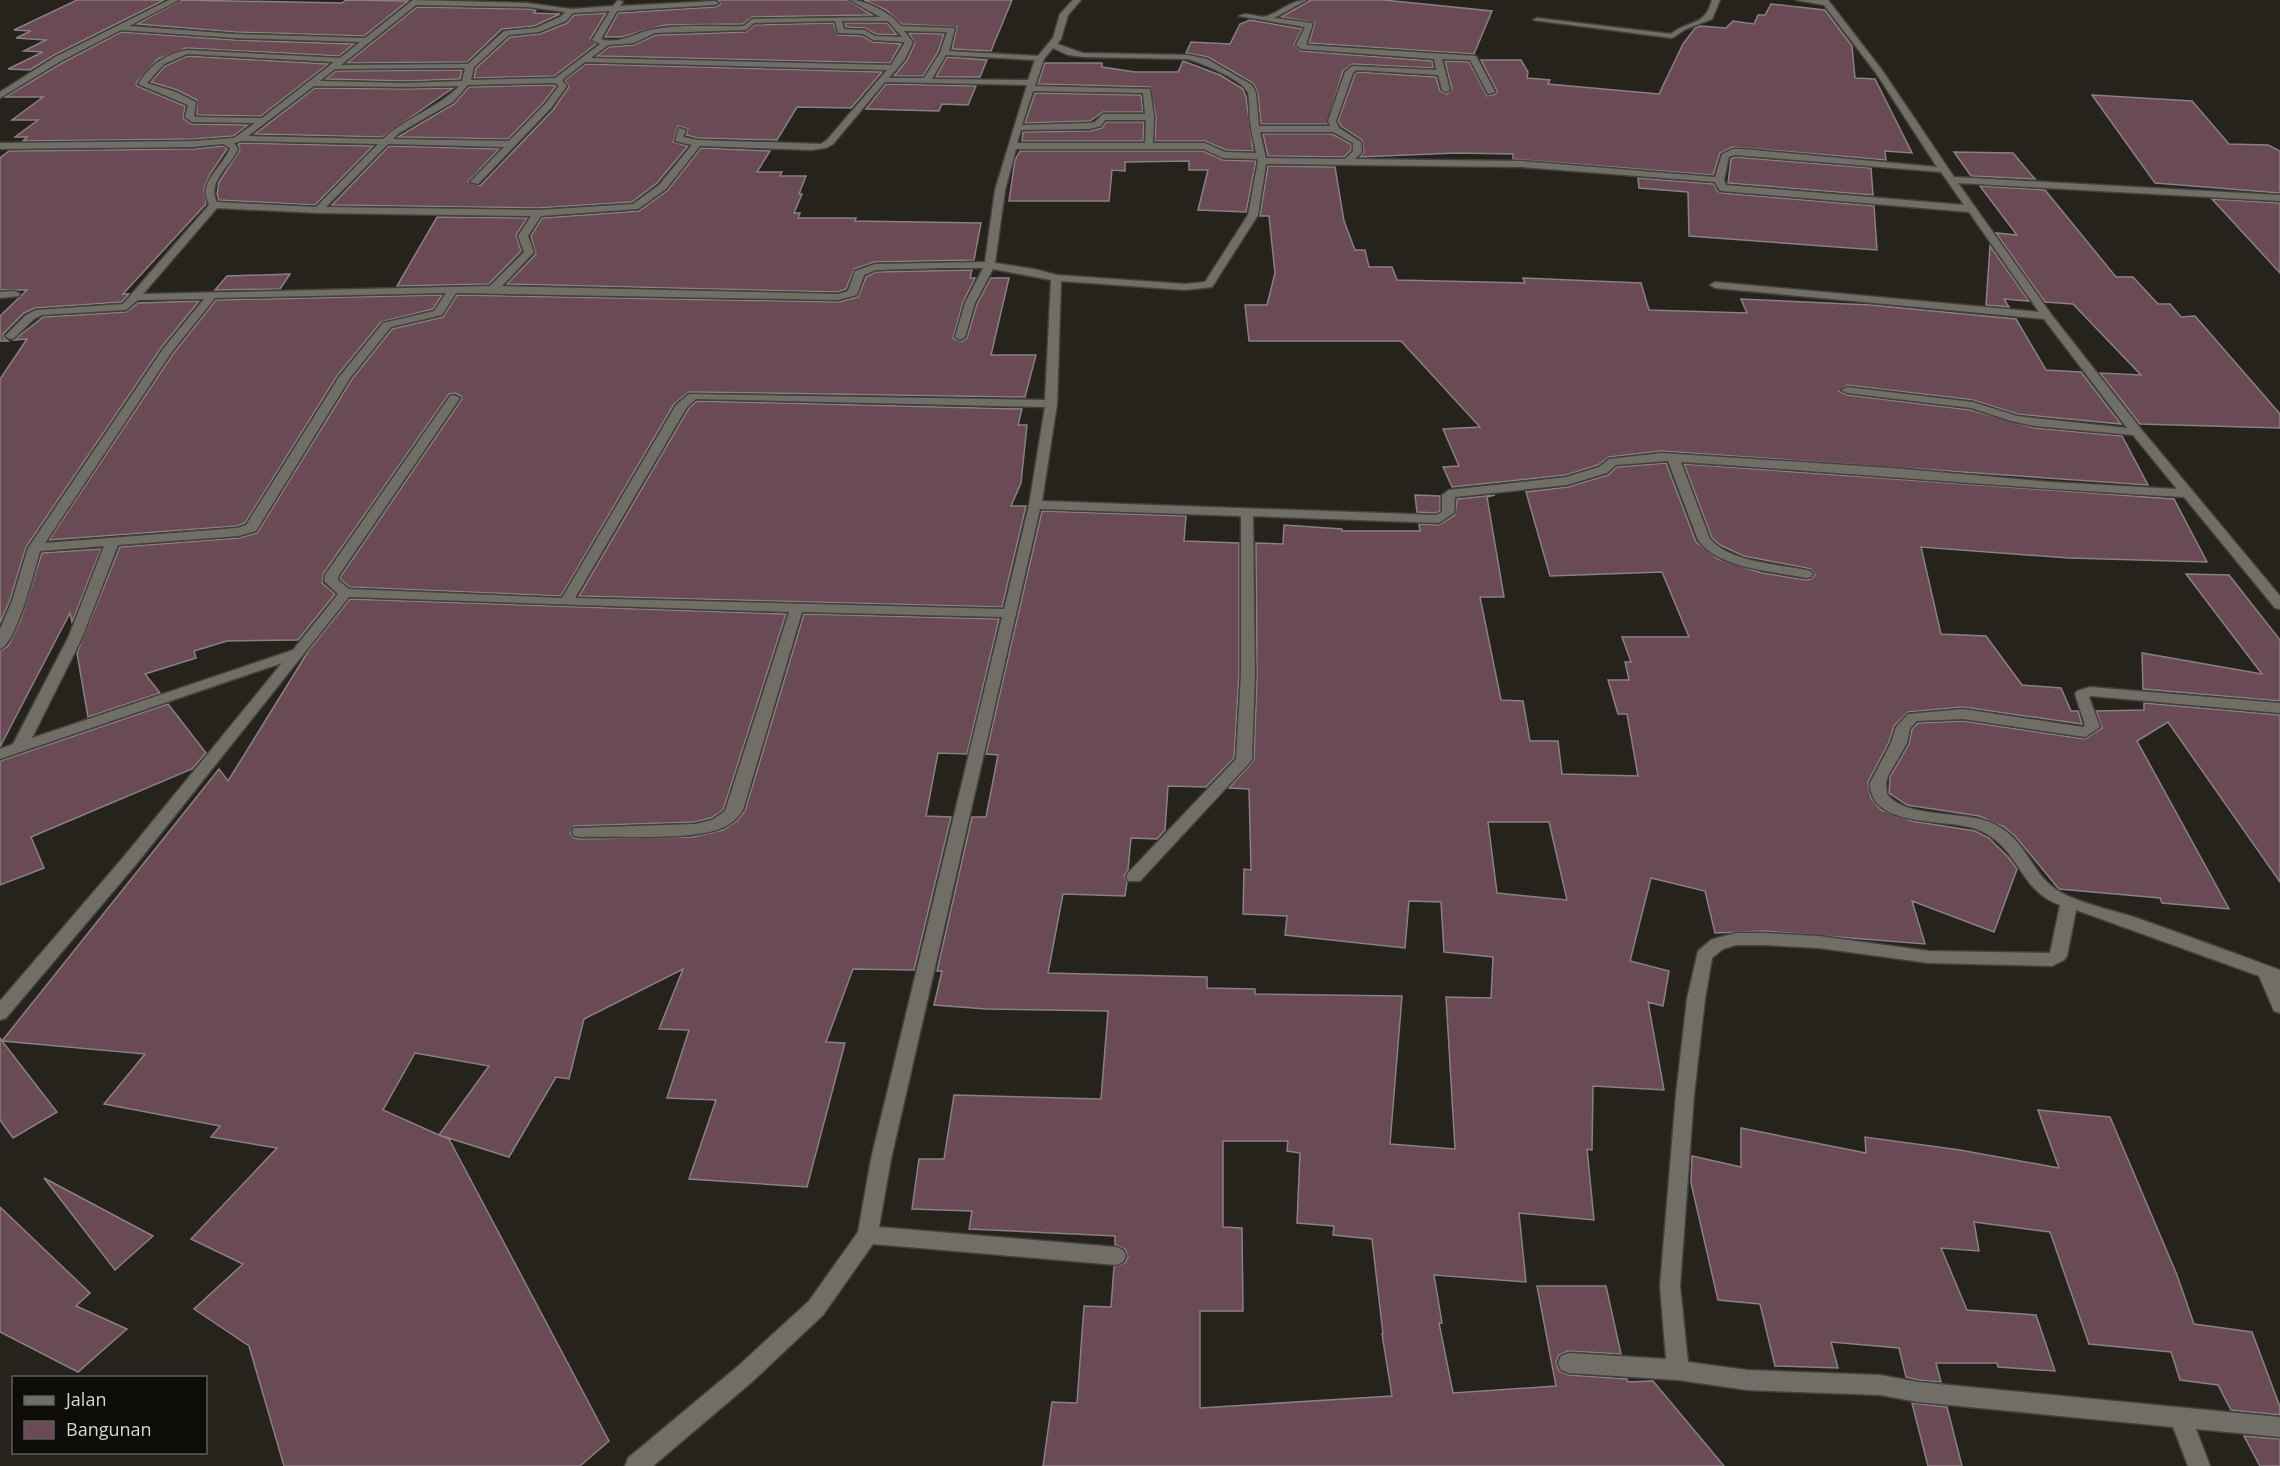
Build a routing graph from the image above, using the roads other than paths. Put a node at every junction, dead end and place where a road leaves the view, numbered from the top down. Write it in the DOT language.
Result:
graph roads {
  1 [pos="175,0"];
  2 [pos="620,0"];
  3 [pos="854,0"];
  4 [pos="1077,0"];
  5 [pos="1303,0"];
  6 [pos="1716,0"];
  7 [pos="1800,0"];
  8 [pos="416,1"];
  9 [pos="1824,1"];
  10 [pos="715,3"];
  11 [pos="616,8"];
  12 [pos="571,11"];
  13 [pos="1243,16"];
  14 [pos="889,19"];
  15 [pos="1266,19"];
  16 [pos="838,20"];
  17 [pos="1537,20"];
  18 [pos="122,28"];
  19 [pos="898,28"];
  20 [pos="366,40"];
  21 [pos="907,40"];
  22 [pos="606,44"];
  23 [pos="1053,45"];
  24 [pos="944,52"];
  25 [pos="1438,57"];
  26 [pos="1040,58"];
  27 [pos="339,60"];
  28 [pos="581,60"];
  29 [pos="470,66"];
  30 [pos="330,67"];
  31 [pos="895,68"];
  32 [pos="1441,73"];
  33 [pos="557,80"];
  34 [pos="884,80"];
  35 [pos="926,81"];
  36 [pos="310,83"];
  37 [pos="466,83"];
  38 [pos="1031,86"];
  39 [pos="1446,90"];
  40 [pos="1491,92"];
  41 [pos="0,96"];
  42 [pos="1150,117"];
  43 [pos="264,121"];
  44 [pos="1017,128"];
  45 [pos="1256,129"];
  46 [pos="1335,129"];
  47 [pos="682,130"];
  48 [pos="241,138"];
  49 [pos="226,142"];
  50 [pos="384,142"];
  51 [pos="698,143"];
  52 [pos="510,144"];
  53 [pos="1149,144"];
  54 [pos="0,146"];
  55 [pos="1012,146"];
  56 [pos="1261,158"];
  57 [pos="1348,161"];
  58 [pos="1947,175"];
  59 [pos="1719,180"];
  60 [pos="475,182"];
  61 [pos="2280,198"];
  62 [pos="214,205"];
  63 [pos="1972,209"];
  64 [pos="318,210"];
  65 [pos="538,213"];
  66 [pos="990,264"];
  67 [pos="1056,278"];
  68 [pos="1715,285"];
  69 [pos="493,289"];
  70 [pos="453,290"];
  71 [pos="15,294"];
  72 [pos="212,295"];
  73 [pos="0,296"];
  74 [pos="135,297"];
  75 [pos="2047,316"];
  76 [pos="10,336"];
  77 [pos="960,337"];
  78 [pos="1847,390"];
  79 [pos="454,398"];
  80 [pos="1051,404"];
  81 [pos="2138,432"];
  82 [pos="1673,458"];
  83 [pos="2188,493"];
  84 [pos="1035,505"];
  85 [pos="1247,513"];
  86 [pos="113,541"];
  87 [pos="35,548"];
  88 [pos="1806,574"];
  89 [pos="345,593"];
  90 [pos="566,602"];
  91 [pos="2280,605"];
  92 [pos="797,607"];
  93 [pos="1008,613"];
  94 [pos="0,645"];
  95 [pos="300,652"];
  96 [pos="2280,708"];
  97 [pos="19,748"];
  98 [pos="0,754"];
  99 [pos="580,832"];
  100 [pos="1134,877"];
  101 [pos="2069,903"];
  102 [pos="2273,975"];
  103 [pos="2280,1006"];
  104 [pos="0,1013"];
  105 [pos="868,1235"];
  106 [pos="1116,1256"];
  107 [pos="1569,1363"];
  108 [pos="1678,1370"];
  109 [pos="2180,1416"];
  110 [pos="2280,1427"];
  111 [pos="636,1466"];
  112 [pos="2199,1466"];
  1 -- 18 [label="street"];
  2 -- 11 [label="street"];
  3 -- 14 [label="street"];
  4 -- 23 [label="street"];
  5 -- 15 [label="street"];
  6 -- 17 [label="street"];
  7 -- 9 [label="street"];
  8 -- 12 [label="street"];
  8 -- 20 [label="street"];
  9 -- 58 [label="street"];
  10 -- 11 [label="street"];
  11 -- 12 [label="street"];
  11 -- 22 [label="street"];
  12 -- 29 [label="street"];
  13 -- 15 [label="street"];
  14 -- 16 [label="street"];
  14 -- 19 [label="street"];
  15 -- 25 [label="street"];
  16 -- 21 [label="street"];
  16 -- 22 [label="street"];
  18 -- 20 [label="street"];
  18 -- 41 [label="street"];
  19 -- 21 [label="street"];
  19 -- 24 [label="street"];
  20 -- 27 [label="street"];
  21 -- 31 [label="street"];
  22 -- 28 [label="street"];
  23 -- 26 [label="street"];
  23 -- 45 [label="street"];
  24 -- 26 [label="street"];
  24 -- 35 [label="street"];
  25 -- 32 [label="street"];
  25 -- 40 [label="street"];
  26 -- 38 [label="street"];
  27 -- 30 [label="street"];
  27 -- 43 [label="street"];
  28 -- 31 [label="street"];
  28 -- 33 [label="street"];
  29 -- 30 [label="street"];
  29 -- 37 [label="street"];
  30 -- 36 [label="street"];
  31 -- 34 [label="street"];
  32 -- 39 [label="street"];
  32 -- 46 [label="street"];
  33 -- 37 [label="street"];
  33 -- 52 [label="street"];
  34 -- 35 [label="street"];
  34 -- 51 [label="street"];
  35 -- 38 [label="street"];
  36 -- 37 [label="street"];
  36 -- 43 [label="street"];
  37 -- 50 [label="street"];
  38 -- 42 [label="street"];
  38 -- 44 [label="street"];
  42 -- 44 [label="street"];
  42 -- 53 [label="street"];
  43 -- 48 [label="street"];
  44 -- 55 [label="street"];
  45 -- 46 [label="street"];
  45 -- 56 [label="street"];
  46 -- 57 [label="street"];
  47 -- 51 [label="street"];
  48 -- 49 [label="street"];
  48 -- 50 [label="street"];
  49 -- 54 [label="street"];
  49 -- 62 [label="street"];
  50 -- 52 [label="street"];
  50 -- 64 [label="street"];
  51 -- 65 [label="street"];
  52 -- 60 [label="street"];
  53 -- 55 [label="street"];
  53 -- 56 [label="street"];
  55 -- 66 [label="street"];
  56 -- 57 [label="street"];
  56 -- 67 [label="street"];
  57 -- 59 [label="street"];
  58 -- 59 [label="street"];
  58 -- 61 [label="street"];
  58 -- 63 [label="street"];
  59 -- 63 [label="street"];
  62 -- 64 [label="street"];
  62 -- 74 [label="street"];
  63 -- 75 [label="street"];
  64 -- 65 [label="street"];
  65 -- 69 [label="street"];
  66 -- 67 [label="street"];
  66 -- 69 [label="street"];
  66 -- 77 [label="street"];
  67 -- 80 [label="street"];
  68 -- 75 [label="street"];
  69 -- 70 [label="street"];
  70 -- 72 [label="street"];
  70 -- 86 [label="street"];
  71 -- 73 [label="street"];
  72 -- 74 [label="street"];
  72 -- 87 [label="street"];
  74 -- 76 [label="street"];
  75 -- 81 [label="street"];
  78 -- 81 [label="street"];
  79 -- 89 [label="street"];
  80 -- 84 [label="street"];
  80 -- 90 [label="street"];
  81 -- 83 [label="street"];
  82 -- 83 [label="street"];
  82 -- 85 [label="street"];
  82 -- 88 [label="street"];
  83 -- 91 [label="street"];
  84 -- 85 [label="street"];
  84 -- 93 [label="street"];
  85 -- 100 [label="street"];
  86 -- 87 [label="street"];
  86 -- 97 [label="street"];
  87 -- 94 [label="street"];
  89 -- 90 [label="street"];
  89 -- 95 [label="street"];
  90 -- 92 [label="street"];
  92 -- 93 [label="street"];
  92 -- 99 [label="street"];
  93 -- 105 [label="street"];
  95 -- 97 [label="street"];
  95 -- 104 [label="street"];
  96 -- 101 [label="street"];
  97 -- 98 [label="street"];
  101 -- 102 [label="street"];
  101 -- 108 [label="street"];
  102 -- 103 [label="street"];
  105 -- 106 [label="street"];
  105 -- 111 [label="street"];
  107 -- 108 [label="street"];
  108 -- 109 [label="street"];
  109 -- 110 [label="street"];
  109 -- 112 [label="street"];
}
